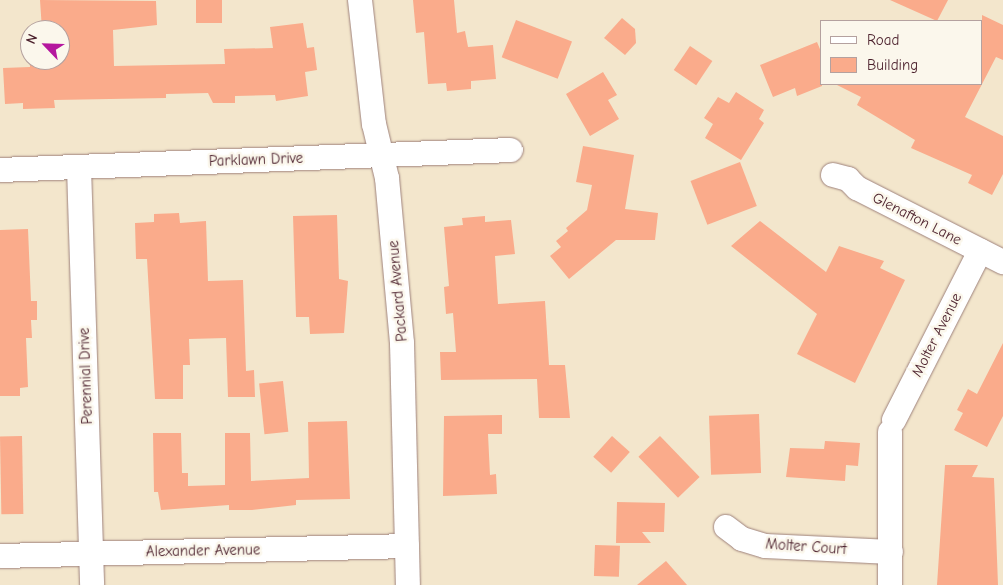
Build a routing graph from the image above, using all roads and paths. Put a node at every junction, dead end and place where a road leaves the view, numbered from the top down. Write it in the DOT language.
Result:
graph roads {
  1 [pos="360,0"];
  2 [pos="511,150"];
  3 [pos="382,155"];
  4 [pos="78,167"];
  5 [pos="0,170"];
  6 [pos="832,175"];
  7 [pos="980,251"];
  8 [pos="1003,262"];
  9 [pos="726,527"];
  10 [pos="407,546"];
  11 [pos="891,552"];
  12 [pos="91,553"];
  13 [pos="0,556"];
  14 [pos="92,585"];
  15 [pos="408,585"];
  16 [pos="890,585"];
  1 -- 3 [label="street, Packard Avenue"];
  2 -- 3 [label="street, Parklawn Drive"];
  3 -- 4 [label="street, Parklawn Drive"];
  3 -- 10 [label="street, Packard Avenue"];
  4 -- 5 [label="street, Parklawn Drive"];
  4 -- 12 [label="street, Perennial Drive"];
  6 -- 7 [label="street, Glenafton Lane"];
  7 -- 8 [label="street, Glenafton Lane"];
  7 -- 11 [label="street, Molter Avenue"];
  9 -- 11 [label="street, Molter Court"];
  10 -- 12 [label="street, Alexander Avenue"];
  10 -- 15 [label="street, Packard Avenue"];
  11 -- 16 [label="street, Molter Avenue"];
  12 -- 13 [label="street, Alexander Avenue"];
  12 -- 14 [label="street, Perennial Drive"];
}
